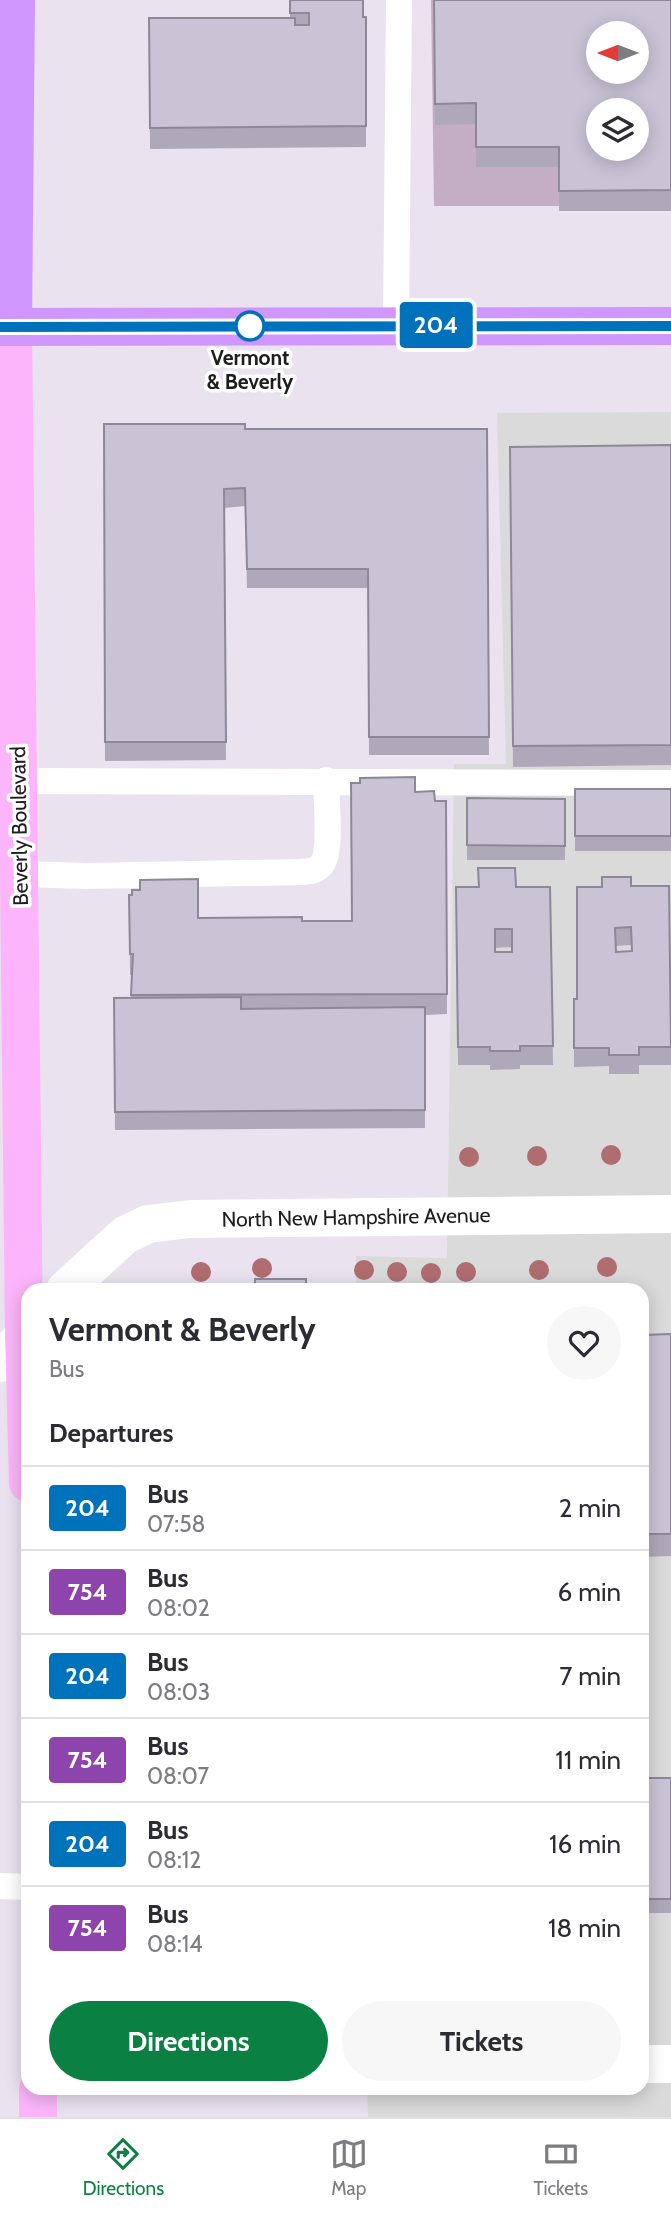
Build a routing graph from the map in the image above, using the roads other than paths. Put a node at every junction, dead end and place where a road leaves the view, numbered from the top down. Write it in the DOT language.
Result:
graph roads {
  1 [pos="16,0"];
  2 [pos="398,0"];
  3 [pos="396,325"];
  4 [pos="671,326"];
  5 [pos="7,327"];
  6 [pos="327,780"];
  7 [pos="19,781"];
  8 [pos="671,783"];
  9 [pos="13,881"];
  10 [pos="10,975"];
  11 [pos="11,1056"];
  12 [pos="671,1214"];
  13 [pos="23,1283"];
  14 [pos="73,1283"];
  15 [pos="21,1338"];
  16 [pos="0,1363"];
  17 [pos="0,1886"];
  18 [pos="21,1887"];
  19 [pos="649,2064"];
  20 [pos="671,2064"];
  21 [pos="38,2095"];
  22 [pos="38,2117"];
  1 -- 5 [label="main road, Beverly Boulevard"];
  2 -- 3 [label="lane"];
  3 -- 4 [label="main road"];
  3 -- 5 [label="main road"];
  5 -- 7 [label="main road, Beverly Boulevard"];
  6 -- 7 [label="lane"];
  6 -- 8 [label="lane"];
  6 -- 9 [label="lane"];
  7 -- 9 [label="main road, Beverly Boulevard"];
  9 -- 10 [label="main road, Beverly Boulevard"];
  10 -- 11 [label="main road, Beverly Boulevard"];
  11 -- 13 [label="main road, Beverly Boulevard"];
  12 -- 14 [label="street, North New Hampshire Avenue"];
  15 -- 16 [label="street"];
  17 -- 18 [label="lane"];
  19 -- 20 [label="street"];
  21 -- 22 [label="main road"];
}
